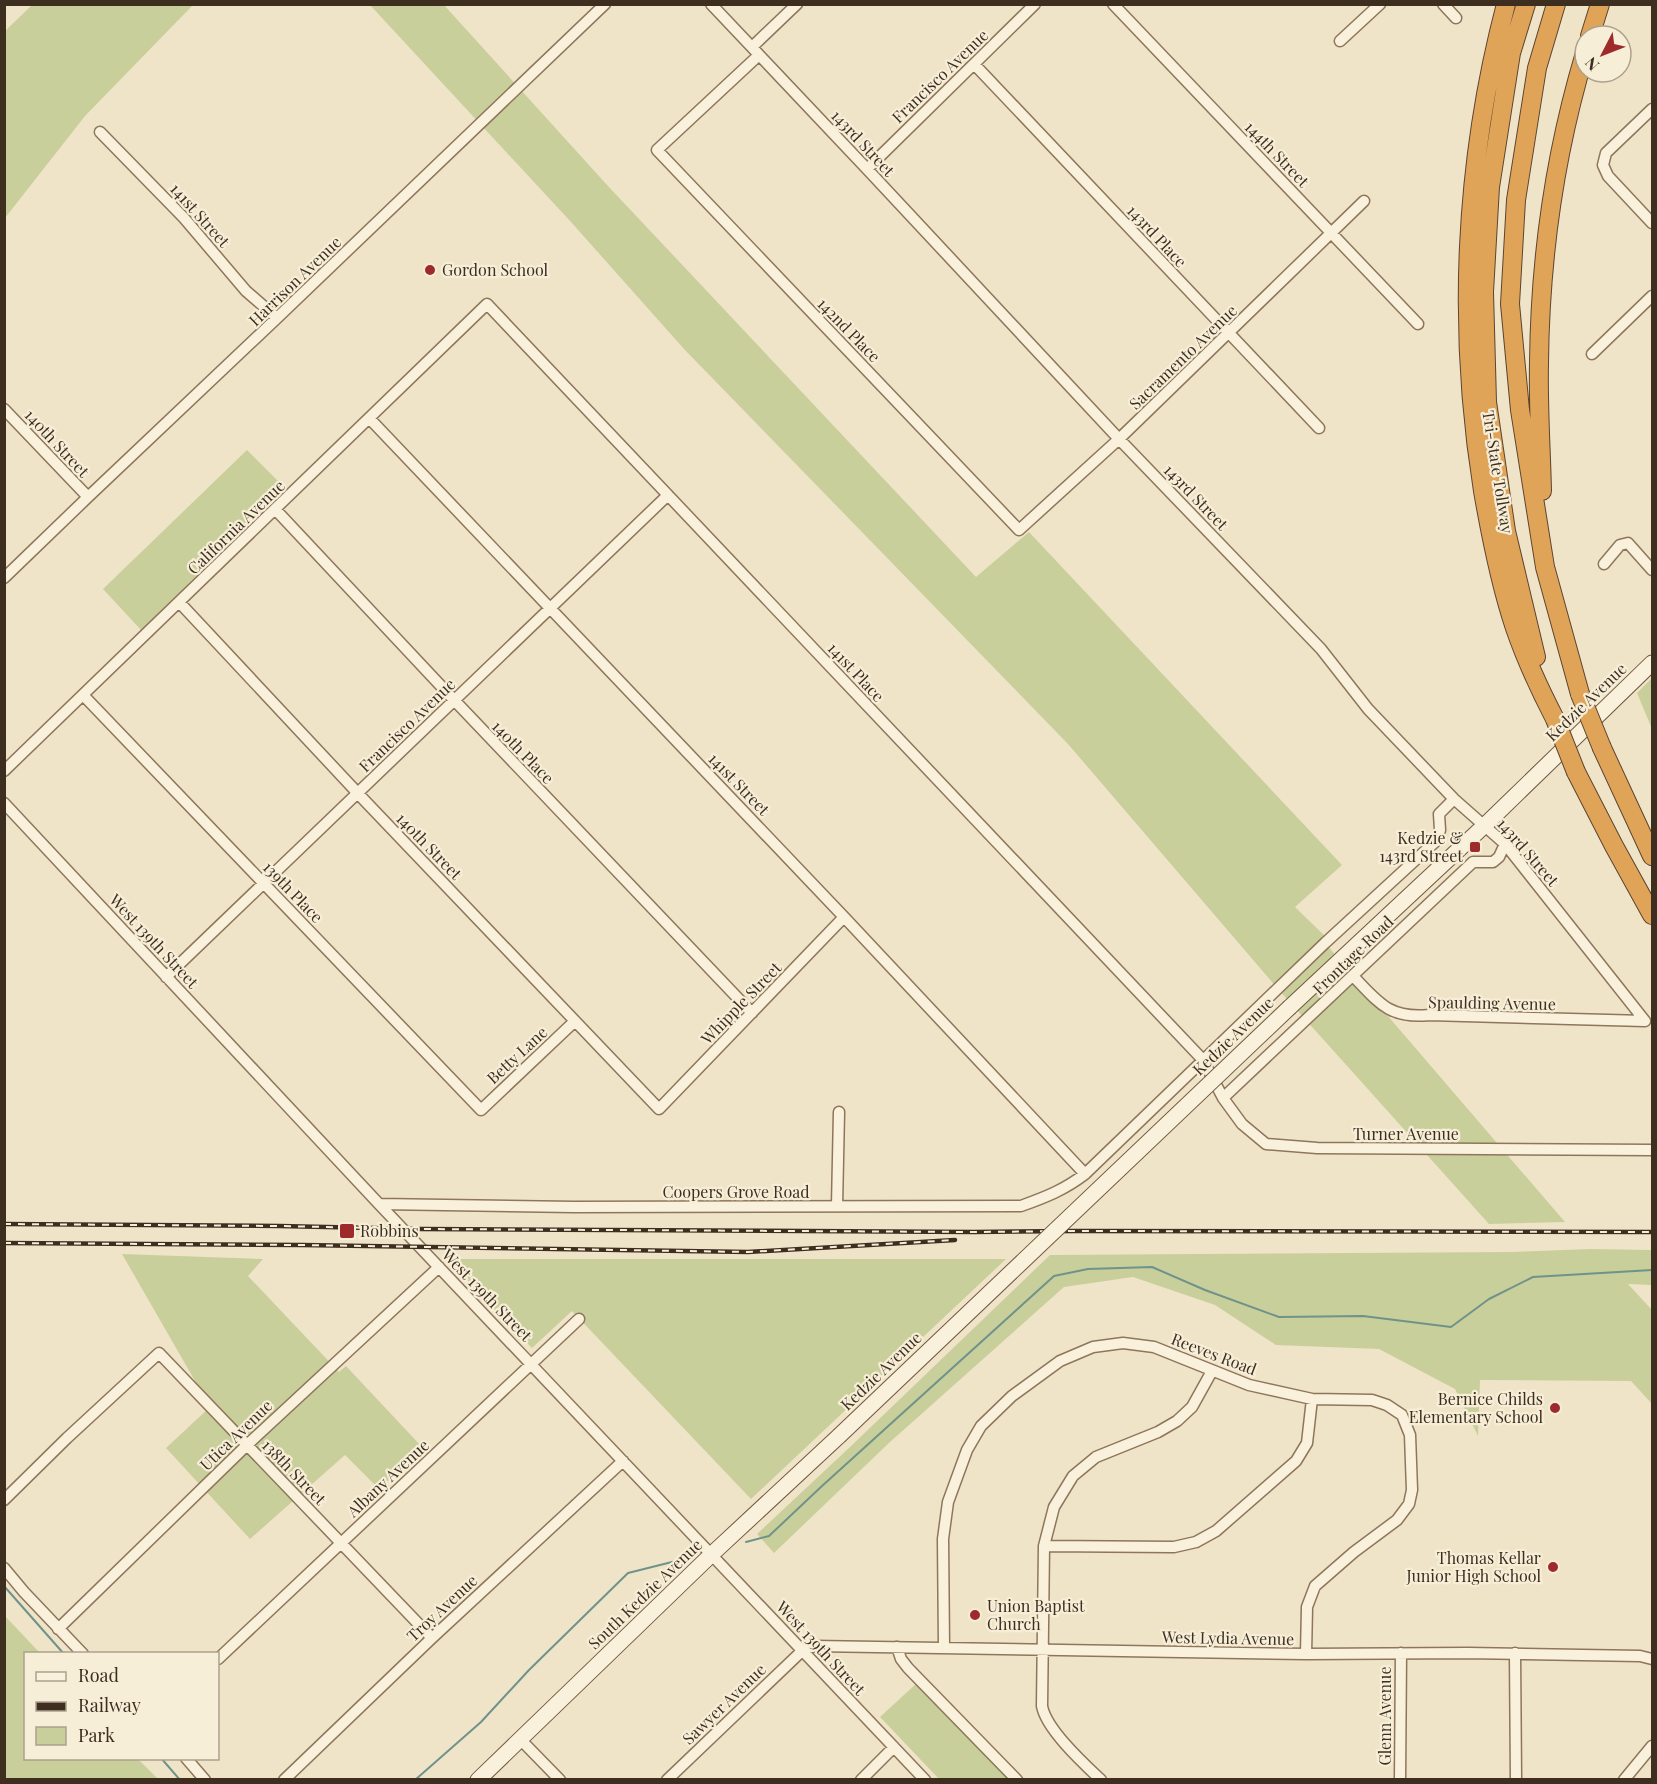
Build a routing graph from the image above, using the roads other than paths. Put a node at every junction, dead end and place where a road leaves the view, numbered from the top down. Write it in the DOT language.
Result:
graph roads {
  1 [pos="605,4"];
  2 [pos="711,4"];
  3 [pos="797,4"];
  4 [pos="1035,4"];
  5 [pos="1113,4"];
  6 [pos="1380,4"];
  7 [pos="1443,4"];
  8 [pos="1497,4"];
  9 [pos="1506,4"];
  10 [pos="1526,4"];
  11 [pos="1556,4"];
  12 [pos="1600,4"];
  13 [pos="1456,18"];
  14 [pos="1594,24"];
  15 [pos="1340,41"];
  16 [pos="1496,44"];
  17 [pos="756,51"];
  18 [pos="974,64"];
  19 [pos="1576,84"];
  20 [pos="1653,109"];
  21 [pos="100,132"];
  22 [pos="867,169"];
  23 [pos="1364,201"];
  24 [pos="1653,223"];
  25 [pos="1331,232"];
  26 [pos="1653,296"];
  27 [pos="487,304"];
  28 [pos="277,318"];
  29 [pos="1418,324"];
  30 [pos="1229,333"];
  31 [pos="1592,354"];
  32 [pos="4,409"];
  33 [pos="369,418"];
  34 [pos="1319,428"];
  35 [pos="1119,439"];
  36 [pos="668,495"];
  37 [pos="88,497"];
  38 [pos="275,509"];
  39 [pos="1018,530"];
  40 [pos="1604,564"];
  41 [pos="1545,567"];
  42 [pos="1653,570"];
  43 [pos="4,578"];
  44 [pos="179,602"];
  45 [pos="551,608"];
  46 [pos="1653,663"];
  47 [pos="83,695"];
  48 [pos="454,701"];
  49 [pos="1555,720"];
  50 [pos="4,771"];
  51 [pos="358,793"];
  52 [pos="1454,799"];
  53 [pos="4,803"];
  54 [pos="1485,825"];
  55 [pos="1504,844"];
  56 [pos="1653,856"];
  57 [pos="264,884"];
  58 [pos="1653,915"];
  59 [pos="844,917"];
  60 [pos="1353,976"];
  61 [pos="166,977"];
  62 [pos="752,1013"];
  63 [pos="575,1021"];
  64 [pos="1645,1021"];
  65 [pos="1203,1060"];
  66 [pos="1223,1098"];
  67 [pos="659,1109"];
  68 [pos="481,1110"];
  69 [pos="839,1112"];
  70 [pos="1653,1150"];
  71 [pos="1085,1173"];
  72 [pos="380,1204"];
  73 [pos="837,1206"];
  74 [pos="439,1267"];
  75 [pos="579,1319"];
  76 [pos="532,1364"];
  77 [pos="1212,1371"];
  78 [pos="1312,1399"];
  79 [pos="839,1436"];
  80 [pos="247,1445"];
  81 [pos="623,1461"];
  82 [pos="4,1500"];
  83 [pos="341,1543"];
  84 [pos="1044,1546"];
  85 [pos="712,1554"];
  86 [pos="4,1568"];
  87 [pos="58,1629"];
  88 [pos="432,1638"];
  89 [pos="897,1647"];
  90 [pos="944,1647"];
  91 [pos="803,1650"];
  92 [pos="1042,1650"];
  93 [pos="82,1652"];
  94 [pos="1401,1653"];
  95 [pos="1515,1653"];
  96 [pos="1306,1654"];
  97 [pos="219,1658"];
  98 [pos="1653,1659"];
  99 [pos="520,1739"];
  100 [pos="1653,1746"];
  101 [pos="894,1747"];
  102 [pos="188,1760"];
  103 [pos="205,1779"];
  104 [pos="284,1779"];
  105 [pos="478,1779"];
  106 [pos="560,1779"];
  107 [pos="667,1779"];
  108 [pos="861,1779"];
  109 [pos="925,1779"];
  110 [pos="1017,1779"];
  111 [pos="1101,1779"];
  112 [pos="1400,1779"];
  113 [pos="1516,1779"];
  114 [pos="1624,1779"];
  1 -- 28 [label="street, Harrison Avenue"];
  2 -- 17 [label="street, 143rd Street"];
  3 -- 17 [label="street"];
  4 -- 18 [label="street, Francisco Avenue"];
  5 -- 25 [label="street, 144th Street"];
  6 -- 15 [label="street"];
  7 -- 13 [label="street"];
  8 -- 16 [label="highway"];
  9 -- 16 [label="highway"];
  10 -- 49 [label="highway, Tri-State Tollway"];
  11 -- 41 [label="highway, Tri-State Tollway"];
  12 -- 14 [label="highway"];
  16 -- 49 [label="highway"];
  17 -- 22 [label="street, 143rd Street"];
  17 -- 39 [label="street, 142nd Place"];
  18 -- 22 [label="street, Francisco Avenue"];
  18 -- 30 [label="street, 143rd Place"];
  19 -- 41 [label="highway"];
  20 -- 24 [label="street"];
  21 -- 28 [label="street, 141st Street"];
  22 -- 35 [label="street, 143rd Street"];
  23 -- 25 [label="street, Sacramento Avenue"];
  25 -- 29 [label="street, 144th Street"];
  25 -- 30 [label="street, Sacramento Avenue"];
  26 -- 31 [label="street"];
  27 -- 33 [label="street, California Avenue"];
  27 -- 36 [label="street, 141st Place"];
  28 -- 37 [label="street, Harrison Avenue"];
  30 -- 34 [label="street, 143rd Place"];
  30 -- 35 [label="street, Sacramento Avenue"];
  32 -- 37 [label="street, 140th Street"];
  33 -- 38 [label="street, California Avenue"];
  33 -- 45 [label="street, 141st Street"];
  35 -- 39 [label="street, Sacramento Avenue"];
  35 -- 52 [label="street, 143rd Street"];
  36 -- 45 [label="street, Francisco Avenue"];
  36 -- 65 [label="street, 141st Place"];
  37 -- 43 [label="street, Harrison Avenue"];
  38 -- 44 [label="street, California Avenue"];
  38 -- 48 [label="street, 140th Place"];
  40 -- 42 [label="street"];
  41 -- 56 [label="highway, Tri-State Tollway, bridge"];
  44 -- 47 [label="street, California Avenue"];
  44 -- 51 [label="street, 140th Street"];
  45 -- 48 [label="street, Francisco Avenue"];
  45 -- 59 [label="street, 141st Street"];
  46 -- 54 [label="main road, Kedzie Avenue"];
  47 -- 50 [label="street, California Avenue"];
  47 -- 57 [label="street, 139th Place"];
  48 -- 51 [label="street, Francisco Avenue"];
  48 -- 62 [label="street, 140th Place"];
  49 -- 58 [label="highway, Tri-State Tollway, bridge"];
  51 -- 57 [label="street, Francisco Avenue"];
  51 -- 63 [label="street, 140th Street"];
  52 -- 54 [label="street, 143rd Street"];
  52 -- 65 [label="street, Coopers Grove Road"];
  53 -- 61 [label="street, West 139th Street"];
  54 -- 55 [label="street, 143rd Street"];
  54 -- 79 [label="main road, Kedzie Avenue, bridge"];
  55 -- 60 [label="street, Frontage Road"];
  55 -- 64 [label="street, 143rd Street"];
  57 -- 61 [label="street, Francisco Avenue"];
  57 -- 68 [label="street, 139th Place"];
  59 -- 62 [label="street, Whipple Street"];
  59 -- 71 [label="street, 141st Street"];
  60 -- 64 [label="street, Spaulding Avenue"];
  60 -- 66 [label="street, Frontage Road"];
  61 -- 72 [label="street, West 139th Street"];
  62 -- 67 [label="street, Whipple Street"];
  63 -- 67 [label="street, 140th Street"];
  63 -- 68 [label="street, Betty Lane"];
  65 -- 66 [label="street, Turner Avenue"];
  65 -- 71 [label="street, Coopers Grove Road"];
  66 -- 70 [label="street, Turner Avenue"];
  69 -- 73 [label="street"];
  71 -- 73 [label="street, Coopers Grove Road"];
  72 -- 73 [label="street, Coopers Grove Road"];
  72 -- 74 [label="street, West 139th Street"];
  74 -- 76 [label="street, West 139th Street"];
  74 -- 80 [label="street, Utica Avenue"];
  75 -- 76 [label="street, Albany Avenue"];
  76 -- 81 [label="street, West 139th Street"];
  76 -- 83 [label="street, Albany Avenue"];
  77 -- 78 [label="street, Reeves Road"];
  77 -- 84 [label="street"];
  77 -- 90 [label="street, Reeves Road"];
  78 -- 84 [label="street"];
  78 -- 96 [label="street, Reeves Road"];
  79 -- 85 [label="main road, South Kedzie Avenue"];
  80 -- 82 [label="street, 138th Street"];
  80 -- 83 [label="street, 138th Street"];
  80 -- 87 [label="street, Utica Avenue"];
  81 -- 85 [label="street, West 139th Street"];
  81 -- 88 [label="street, Troy Avenue"];
  83 -- 88 [label="street, 138th Street"];
  83 -- 97 [label="street, Albany Avenue"];
  84 -- 92 [label="street"];
  85 -- 91 [label="street, West 139th Street"];
  85 -- 99 [label="main road, South Kedzie Avenue"];
  86 -- 87 [label="street"];
  87 -- 93 [label="street"];
  88 -- 104 [label="street, Troy Avenue"];
  89 -- 90 [label="street, West Lydia Avenue"];
  89 -- 91 [label="street, West Lydia Avenue"];
  89 -- 110 [label="street"];
  90 -- 92 [label="street, West Lydia Avenue"];
  91 -- 101 [label="street, West 139th Street"];
  91 -- 107 [label="street, Sawyer Avenue"];
  92 -- 96 [label="street, West Lydia Avenue"];
  92 -- 111 [label="street"];
  94 -- 95 [label="street, West Lydia Avenue"];
  94 -- 96 [label="street, West Lydia Avenue"];
  94 -- 112 [label="street, Glenn Avenue"];
  95 -- 98 [label="street, West Lydia Avenue"];
  95 -- 113 [label="street"];
  99 -- 105 [label="main road, South Kedzie Avenue"];
  99 -- 106 [label="street"];
  100 -- 114 [label="street"];
  101 -- 108 [label="street"];
  101 -- 109 [label="street, West 139th Street"];
  102 -- 103 [label="street"];
}
